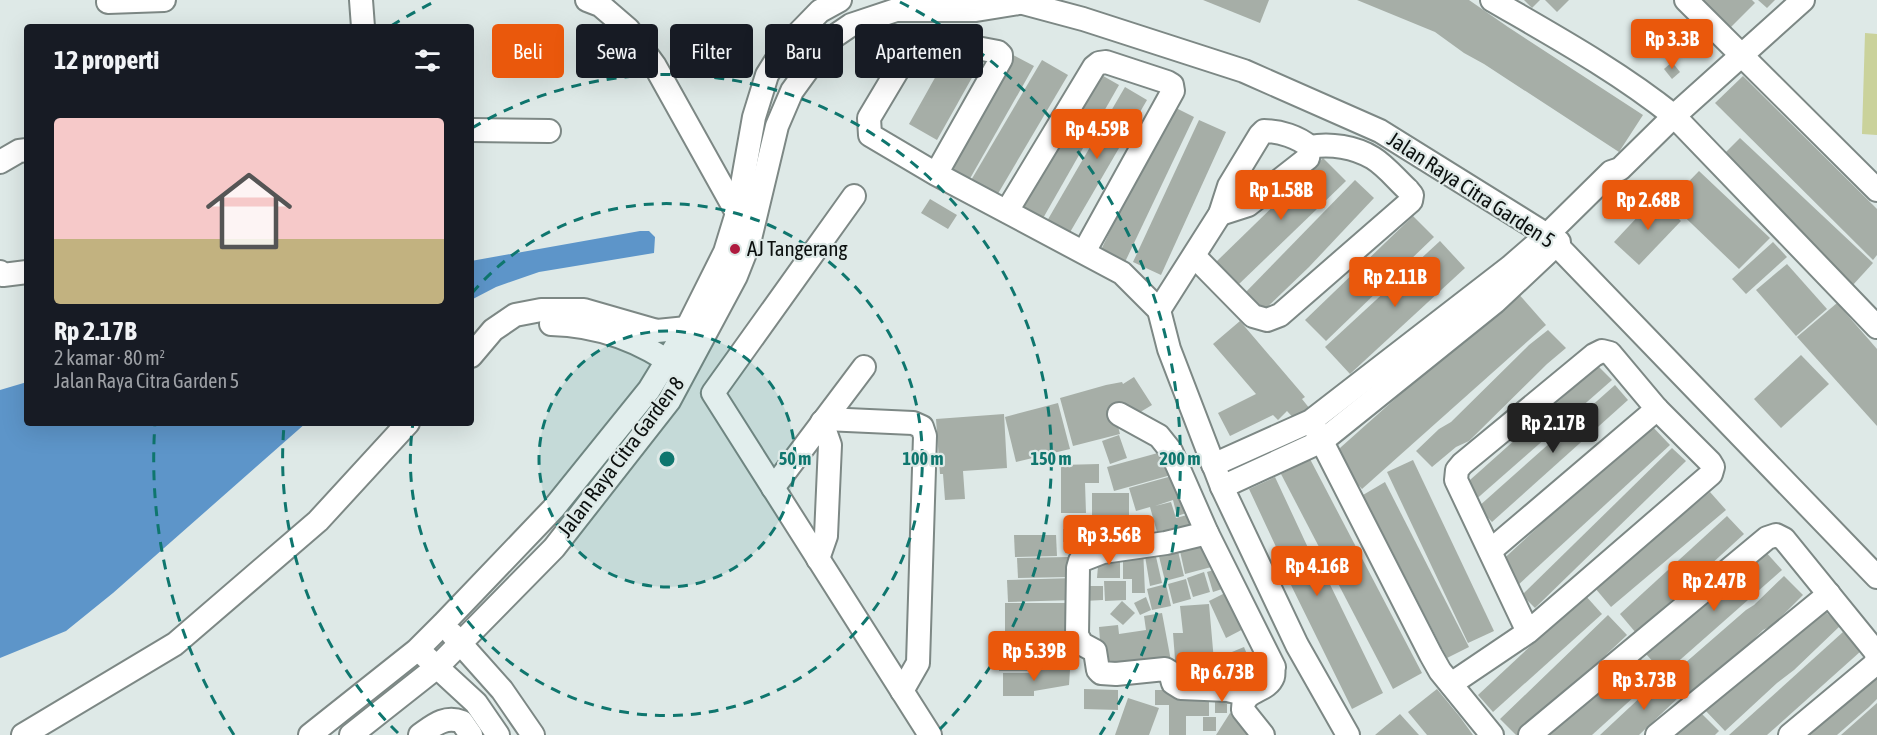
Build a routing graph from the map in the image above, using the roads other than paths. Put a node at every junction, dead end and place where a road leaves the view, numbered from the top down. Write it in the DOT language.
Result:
graph roads {
  1 [pos="164,0"];
  2 [pos="361,0"];
  3 [pos="587,0"];
  4 [pos="840,0"];
  5 [pos="1492,0"];
  6 [pos="1686,0"];
  7 [pos="1803,0"];
  8 [pos="108,2"];
  9 [pos="1016,2"];
  10 [pos="1086,10"];
  11 [pos="363,24"];
  12 [pos="1741,56"];
  13 [pos="1674,116"];
  14 [pos="474,129"];
  15 [pos="549,131"];
  16 [pos="1310,147"];
  17 [pos="24,150"];
  18 [pos="0,162"];
  19 [pos="936,174"];
  20 [pos="1877,190"];
  21 [pos="854,196"];
  22 [pos="1007,211"];
  23 [pos="1220,214"];
  24 [pos="746,217"];
  25 [pos="1552,239"];
  26 [pos="1084,252"];
  27 [pos="1194,256"];
  28 [pos="0,272"];
  29 [pos="24,272"];
  30 [pos="1159,310"];
  31 [pos="1874,318"];
  32 [pos="687,328"];
  33 [pos="474,353"];
  34 [pos="677,366"];
  35 [pos="864,367"];
  36 [pos="1657,409"];
  37 [pos="1119,414"];
  38 [pos="824,420"];
  39 [pos="405,426"];
  40 [pos="1317,431"];
  41 [pos="1213,465"];
  42 [pos="773,488"];
  43 [pos="1222,488"];
  44 [pos="1208,532"];
  45 [pos="1490,551"];
  46 [pos="818,559"];
  47 [pos="1877,577"];
  48 [pos="1829,594"];
  49 [pos="443,624"];
  50 [pos="1528,632"];
  51 [pos="461,643"];
  52 [pos="417,650"];
  53 [pos="437,667"];
  54 [pos="1451,684"];
  55 [pos="902,691"];
  56 [pos="1248,695"];
  57 [pos="23,735"];
  58 [pos="310,735"];
  59 [pos="351,735"];
  60 [pos="420,735"];
  61 [pos="471,735"];
  62 [pos="498,735"];
  63 [pos="533,735"];
  64 [pos="930,735"];
  65 [pos="1263,735"];
  66 [pos="1347,735"];
  67 [pos="1492,735"];
  68 [pos="1530,735"];
  69 [pos="1657,735"];
  70 [pos="1790,735"];
  1 -- 8 [label="street"];
  2 -- 11 [label="street"];
  3 -- 24 [label="street"];
  4 -- 24 [label="street, Jalan Raya Citra Garden 8"];
  5 -- 13 [label="street"];
  6 -- 12 [label="street"];
  7 -- 12 [label="street"];
  9 -- 10 [label="street, Jalan Raya Citra Garden 5"];
  9 -- 24 [label="street, Jalan Raya Citra Garden 8"];
  10 -- 25 [label="street, Jalan Raya Citra Garden 5"];
  12 -- 13 [label="street"];
  12 -- 20 [label="street"];
  13 -- 25 [label="street"];
  13 -- 31 [label="street"];
  14 -- 15 [label="street"];
  16 -- 23 [label="street"];
  16 -- 23 [label="street"];
  16 -- 27 [label="street"];
  17 -- 18 [label="street"];
  19 -- 19 [label="street"];
  19 -- 22 [label="street"];
  21 -- 42 [label="street"];
  22 -- 26 [label="street"];
  22 -- 26 [label="street"];
  23 -- 27 [label="street"];
  24 -- 32 [label="street, Jalan Raya Citra Garden 8"];
  24 -- 34 [label="street, Jalan Raya Citra Garden 8"];
  25 -- 40 [label="street"];
  25 -- 47 [label="street, Jalan Raya Citra Garden 5"];
  26 -- 30 [label="street"];
  27 -- 30 [label="street"];
  28 -- 29 [label="street"];
  30 -- 41 [label="street"];
  32 -- 33 [label="street"];
  32 -- 34 [label="street, Jalan Raya Citra Garden 8"];
  33 -- 34 [label="street"];
  34 -- 49 [label="street, Jalan Raya Citra Garden 8"];
  34 -- 51 [label="street, Jalan Raya Citra Garden 8"];
  35 -- 38 [label="street"];
  36 -- 45 [label="street"];
  36 -- 45 [label="street"];
  36 -- 50 [label="street"];
  37 -- 44 [label="street"];
  38 -- 42 [label="street"];
  38 -- 46 [label="street"];
  38 -- 55 [label="street"];
  39 -- 57 [label="street"];
  40 -- 41 [label="street"];
  40 -- 43 [label="street"];
  40 -- 54 [label="street"];
  41 -- 43 [label="street"];
  42 -- 46 [label="street"];
  43 -- 66 [label="street"];
  44 -- 56 [label="street"];
  44 -- 56 [label="street"];
  45 -- 50 [label="street"];
  46 -- 55 [label="street"];
  48 -- 68 [label="street"];
  48 -- 69 [label="street"];
  48 -- 70 [label="street"];
  49 -- 51 [label="street"];
  49 -- 52 [label="street, Jalan Raya Citra Garden 8"];
  50 -- 54 [label="street"];
  51 -- 53 [label="street, Jalan Raya Citra Garden 8"];
  51 -- 63 [label="street"];
  52 -- 53 [label="street"];
  52 -- 58 [label="street, Jalan Raya Citra Garden 8"];
  53 -- 59 [label="street, Jalan Raya Citra Garden 8"];
  53 -- 62 [label="street"];
  54 -- 67 [label="street"];
  55 -- 64 [label="street"];
  56 -- 65 [label="street"];
  60 -- 61 [label="street"];
}
